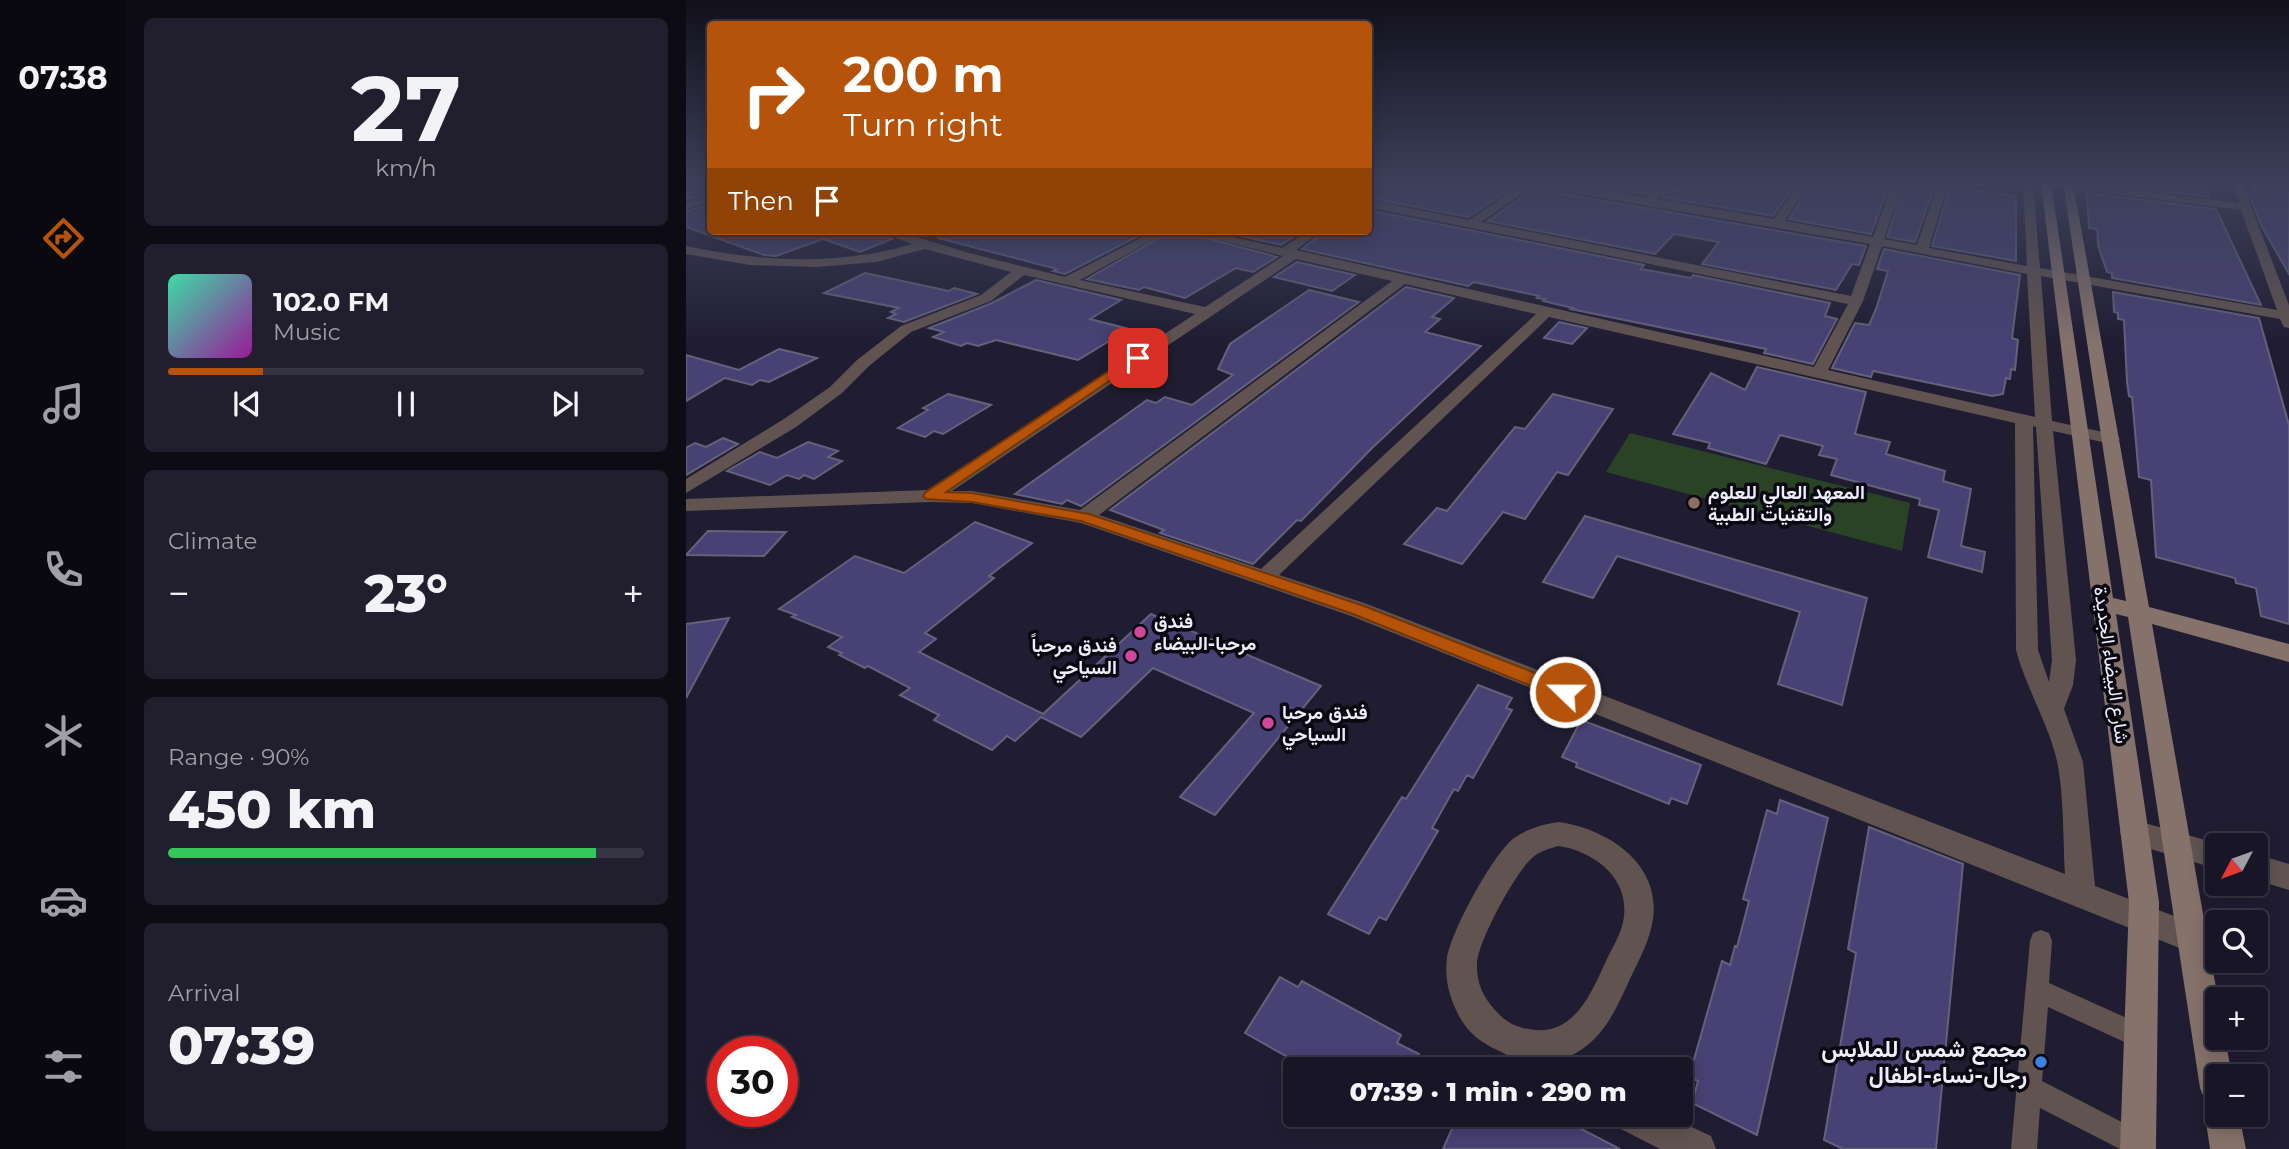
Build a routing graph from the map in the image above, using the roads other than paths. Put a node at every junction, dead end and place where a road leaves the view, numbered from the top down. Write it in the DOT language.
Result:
graph roads {
  1 [pos="901,237"];
  2 [pos="1152,237"];
  3 [pos="1215,237"];
  4 [pos="1309,237"];
  5 [pos="1539,237"];
  6 [pos="1845,237"];
  7 [pos="1878,237"];
  8 [pos="1926,237"];
  9 [pos="2032,237"];
  10 [pos="2058,237"];
  11 [pos="2072,237"];
  12 [pos="2256,237"];
  13 [pos="1876,242"];
  14 [pos="924,245"];
  15 [pos="686,250"];
  16 [pos="1922,250"];
  17 [pos="1290,253"];
  18 [pos="1021,271"];
  19 [pos="2034,272"];
  20 [pos="2058,277"];
  21 [pos="1403,279"];
  22 [pos="1070,280"];
  23 [pos="2084,282"];
  24 [pos="1856,301"];
  25 [pos="1547,311"];
  26 [pos="1206,312"];
  27 [pos="2287,320"];
  28 [pos="1819,373"];
  29 [pos="2034,422"];
  30 [pos="2080,432"];
  31 [pos="2111,439"];
  32 [pos="686,487"];
  33 [pos="931,496"];
  34 [pos="686,505"];
  35 [pos="1084,517"];
  36 [pos="1265,577"];
  37 [pos="2104,603"];
  38 [pos="2137,612"];
  39 [pos="2289,653"];
  40 [pos="2052,709"];
  41 [pos="2134,832"];
  42 [pos="2178,844"];
  43 [pos="2205,852"];
  44 [pos="2268,871"];
  45 [pos="2289,877"];
  46 [pos="2081,895"];
  47 [pos="2145,920"];
  48 [pos="2192,938"];
  49 [pos="2041,941"];
  50 [pos="2038,990"];
  51 [pos="2142,1038"];
  52 [pos="1536,1058"];
  53 [pos="2213,1064"];
  54 [pos="2029,1088"];
  55 [pos="1653,1127"];
  56 [pos="2224,1127"];
  57 [pos="2138,1146"];
  58 [pos="1698,1149"];
  59 [pos="2024,1149"];
  60 [pos="2228,1149"];
  1 -- 14 [label="street"];
  2 -- 22 [label="street"];
  3 -- 17 [label="street"];
  4 -- 17 [label="street"];
  5 -- 24 [label="street"];
  6 -- 13 [label="street"];
  7 -- 13 [label="street"];
  8 -- 16 [label="street"];
  9 -- 19 [label="street"];
  10 -- 20 [label="street, شارع البيضاء الجديدة"];
  11 -- 23 [label="street, شارع البيضاء الجديدة"];
  12 -- 27 [label="street"];
  13 -- 16 [label="street"];
  13 -- 24 [label="street"];
  14 -- 15 [label="street"];
  14 -- 18 [label="street"];
  16 -- 19 [label="street"];
  17 -- 21 [label="street"];
  17 -- 26 [label="street"];
  18 -- 22 [label="street"];
  18 -- 32 [label="street"];
  19 -- 20 [label="street"];
  19 -- 29 [label="street"];
  20 -- 23 [label="street"];
  20 -- 30 [label="street, شارع البيضاء الجديدة"];
  21 -- 25 [label="street"];
  21 -- 35 [label="street"];
  22 -- 26 [label="street"];
  23 -- 27 [label="street"];
  23 -- 31 [label="street, شارع البيضاء الجديدة"];
  24 -- 28 [label="street"];
  25 -- 28 [label="street"];
  25 -- 36 [label="street"];
  26 -- 33 [label="street"];
  28 -- 29 [label="street"];
  29 -- 30 [label="street"];
  29 -- 40 [label="street"];
  29 -- 40 [label="street"];
  30 -- 31 [label="street"];
  30 -- 37 [label="street, شارع البيضاء الجديدة"];
  31 -- 38 [label="street, شارع البيضاء الجديدة"];
  33 -- 34 [label="street"];
  33 -- 35 [label="street"];
  35 -- 36 [label="street"];
  36 -- 46 [label="street"];
  37 -- 38 [label="street"];
  37 -- 41 [label="street, شارع البيضاء الجديدة"];
  38 -- 39 [label="street"];
  38 -- 42 [label="street, شارع البيضاء الجديدة"];
  40 -- 46 [label="street"];
  41 -- 42 [label="street"];
  41 -- 47 [label="street, شارع البيضاء الجديدة"];
  42 -- 43 [label="street"];
  42 -- 48 [label="street, شارع البيضاء الجديدة"];
  44 -- 45 [label="street"];
  46 -- 47 [label="street"];
  47 -- 48 [label="street"];
  47 -- 51 [label="street, شارع البيضاء الجديدة"];
  48 -- 53 [label="street, شارع البيضاء الجديدة"];
  49 -- 50 [label="lane"];
  50 -- 51 [label="lane"];
  50 -- 54 [label="lane"];
  51 -- 57 [label="street, شارع البيضاء الجديدة"];
  52 -- 52 [label="street"];
  54 -- 57 [label="lane"];
  54 -- 59 [label="lane"];
  55 -- 58 [label="street"];
  56 -- 60 [label="street"];
}
